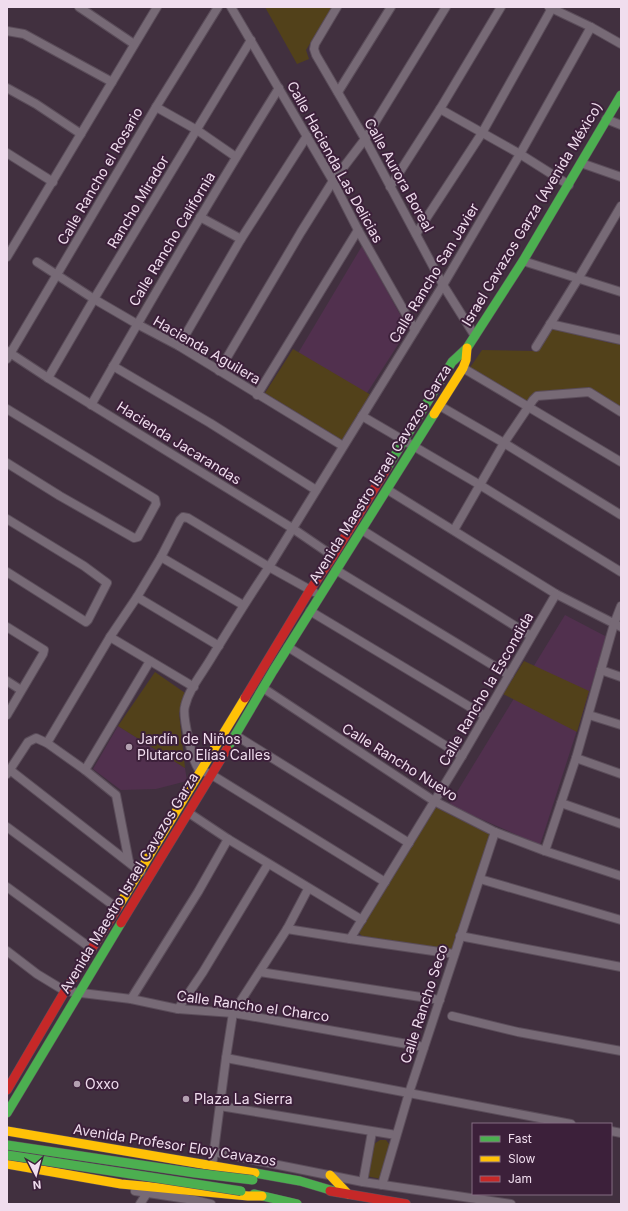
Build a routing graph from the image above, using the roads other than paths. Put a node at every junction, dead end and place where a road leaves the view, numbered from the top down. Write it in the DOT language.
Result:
graph roads {
  1 [pos="79,7"];
  2 [pos="157,7"];
  3 [pos="218,7"];
  4 [pos="231,7"];
  5 [pos="337,7"];
  6 [pos="391,7"];
  7 [pos="446,7"];
  8 [pos="501,7"];
  9 [pos="550,8"];
  10 [pos="591,27"];
  11 [pos="7,31"];
  12 [pos="251,40"];
  13 [pos="134,44"];
  14 [pos="621,44"];
  15 [pos="112,82"];
  16 [pos="7,88"];
  17 [pos="278,88"];
  18 [pos="338,92"];
  19 [pos="621,95"];
  20 [pos="156,107"];
  21 [pos="440,109"];
  22 [pos="606,119"];
  23 [pos="621,125"];
  24 [pos="197,130"];
  25 [pos="482,133"];
  26 [pos="81,134"];
  27 [pos="307,136"];
  28 [pos="365,139"];
  29 [pos="7,153"];
  30 [pos="520,154"];
  31 [pos="236,156"];
  32 [pos="581,163"];
  33 [pos="621,177"];
  34 [pos="333,181"];
  35 [pos="53,182"];
  36 [pos="569,184"];
  37 [pos="390,187"];
  38 [pos="621,206"];
  39 [pos="200,217"];
  40 [pos="358,230"];
  41 [pos="416,234"];
  42 [pos="241,239"];
  43 [pos="7,257"];
  44 [pos="523,261"];
  45 [pos="37,262"];
  46 [pos="57,276"];
  47 [pos="578,279"];
  48 [pos="443,285"];
  49 [pos="621,292"];
  50 [pos="94,299"];
  51 [pos="136,324"];
  52 [pos="550,324"];
  53 [pos="415,330"];
  54 [pos="475,336"];
  55 [pos="621,340"];
  56 [pos="179,346"];
  57 [pos="536,347"];
  58 [pos="467,348"];
  59 [pos="8,354"];
  60 [pos="113,366"];
  61 [pos="463,368"];
  62 [pos="219,371"];
  63 [pos="48,378"];
  64 [pos="257,395"];
  65 [pos="91,404"];
  66 [pos="440,406"];
  67 [pos="529,406"];
  68 [pos="7,409"];
  69 [pos="621,412"];
  70 [pos="362,416"];
  71 [pos="404,441"];
  72 [pos="504,443"];
  73 [pos="344,446"];
  74 [pos="414,447"];
  75 [pos="621,462"];
  76 [pos="7,463"];
  77 [pos="480,485"];
  78 [pos="316,490"];
  79 [pos="388,490"];
  80 [pos="621,515"];
  81 [pos="8,522"];
  82 [pos="292,528"];
  83 [pos="362,530"];
  84 [pos="454,530"];
  85 [pos="333,556"];
  86 [pos="161,557"];
  87 [pos="269,567"];
  88 [pos="336,570"];
  89 [pos="7,572"];
  90 [pos="621,572"];
  91 [pos="310,590"];
  92 [pos="556,594"];
  93 [pos="319,596"];
  94 [pos="138,597"];
  95 [pos="243,605"];
  96 [pos="621,606"];
  97 [pos="310,611"];
  98 [pos="618,626"];
  99 [pos="7,627"];
  100 [pos="531,636"];
  101 [pos="110,637"];
  102 [pos="219,646"];
  103 [pos="288,647"];
  104 [pos="150,661"];
  105 [pos="601,670"];
  106 [pos="509,675"];
  107 [pos="621,677"];
  108 [pos="7,681"];
  109 [pos="194,687"];
  110 [pos="263,688"];
  111 [pos="21,690"];
  112 [pos="7,715"];
  113 [pos="589,715"];
  114 [pos="485,716"];
  115 [pos="621,725"];
  116 [pos="236,735"];
  117 [pos="47,743"];
  118 [pos="462,756"];
  119 [pos="576,758"];
  120 [pos="85,770"];
  121 [pos="201,770"];
  122 [pos="8,772"];
  123 [pos="621,774"];
  124 [pos="212,775"];
  125 [pos="434,801"];
  126 [pos="561,803"];
  127 [pos="189,813"];
  128 [pos="621,824"];
  129 [pos="7,827"];
  130 [pos="495,832"];
  131 [pos="228,839"];
  132 [pos="408,843"];
  133 [pos="545,851"];
  134 [pos="128,862"];
  135 [pos="268,864"];
  136 [pos="141,872"];
  137 [pos="621,876"];
  138 [pos="480,879"];
  139 [pos="386,882"];
  140 [pos="7,887"];
  141 [pos="308,889"];
  142 [pos="117,908"];
  143 [pos="362,920"];
  144 [pos="621,920"];
  145 [pos="287,929"];
  146 [pos="460,936"];
  147 [pos="350,940"];
  148 [pos="92,949"];
  149 [pos="7,951"];
  150 [pos="454,954"];
  151 [pos="621,967"];
  152 [pos="260,972"];
  153 [pos="65,991"];
  154 [pos="78,993"];
  155 [pos="130,999"];
  156 [pos="440,1000"];
  157 [pos="178,1009"];
  158 [pos="233,1013"];
  159 [pos="452,1016"];
  160 [pos="424,1047"];
  161 [pos="621,1051"];
  162 [pos="226,1058"];
  163 [pos="7,1090"];
  164 [pos="409,1093"];
  165 [pos="220,1106"];
  166 [pos="7,1113"];
  167 [pos="566,1123"];
  168 [pos="7,1131"];
  169 [pos="372,1132"];
  170 [pos="396,1135"];
  171 [pos="58,1140"];
  172 [pos="85,1144"];
  173 [pos="7,1145"];
  174 [pos="214,1152"];
  175 [pos="7,1155"];
  176 [pos="7,1164"];
  177 [pos="212,1166"];
  178 [pos="49,1171"];
  179 [pos="330,1175"];
  180 [pos="81,1177"];
  181 [pos="363,1182"];
  182 [pos="382,1185"];
  183 [pos="337,1192"];
  184 [pos="147,1193"];
  185 [pos="348,1194"];
  186 [pos="262,1196"];
  187 [pos="193,1202"];
  188 [pos="140,1204"];
  189 [pos="211,1204"];
  190 [pos="296,1204"];
  191 [pos="406,1204"];
  192 [pos="511,1204"];
  1 -- 13 [label="street"];
  2 -- 13 [label="street"];
  3 -- 20 [label="street, Calle Rancho el Rosario"];
  4 -- 12 [label="street, Calle Hacienda Las Delicias"];
  5 -- 18 [label="street, Calle Aurora Boreal"];
  6 -- 18 [label="street"];
  7 -- 28 [label="street"];
  8 -- 21 [label="street"];
  9 -- 10 [label="street"];
  9 -- 25 [label="street"];
  10 -- 14 [label="street"];
  10 -- 30 [label="street, Calle Rancho San Javier"];
  11 -- 15 [label="street"];
  12 -- 17 [label="street, Calle Hacienda Las Delicias"];
  12 -- 24 [label="street, Rancho Mirador"];
  13 -- 15 [label="street"];
  15 -- 26 [label="street"];
  16 -- 26 [label="street"];
  17 -- 27 [label="street, Calle Hacienda Las Delicias"];
  17 -- 31 [label="street, Calle Rancho California"];
  18 -- 28 [label="street, Calle Aurora Boreal"];
  19 -- 22 [label="street, Israel Cavazos Garza (Avenida México)"];
  20 -- 24 [label="street"];
  20 -- 46 [label="street, Calle Rancho el Rosario"];
  21 -- 25 [label="street"];
  21 -- 37 [label="street"];
  22 -- 23 [label="street"];
  22 -- 32 [label="street, Israel Cavazos Garza (Avenida México)"];
  24 -- 31 [label="street"];
  24 -- 50 [label="street, Rancho Mirador"];
  25 -- 30 [label="street"];
  25 -- 41 [label="street"];
  26 -- 35 [label="street"];
  27 -- 34 [label="street, Calle Hacienda Las Delicias"];
  27 -- 42 [label="street"];
  28 -- 34 [label="street"];
  28 -- 37 [label="street, Calle Aurora Boreal"];
  29 -- 35 [label="street"];
  30 -- 36 [label="street"];
  30 -- 48 [label="street, Calle Rancho San Javier"];
  31 -- 39 [label="street, Calle Rancho California"];
  32 -- 33 [label="street"];
  32 -- 36 [label="street, Israel Cavazos Garza (Avenida México)"];
  34 -- 40 [label="street, Calle Hacienda Las Delicias"];
  34 -- 62 [label="street"];
  35 -- 43 [label="street"];
  36 -- 44 [label="street, Israel Cavazos Garza (Avenida México)"];
  37 -- 41 [label="street, Calle Aurora Boreal"];
  38 -- 47 [label="street"];
  39 -- 42 [label="street"];
  39 -- 51 [label="street, Calle Rancho California"];
  40 -- 53 [label="street, Calle Hacienda Las Delicias"];
  40 -- 64 [label="street"];
  41 -- 48 [label="street, Calle Aurora Boreal"];
  42 -- 56 [label="street"];
  44 -- 47 [label="street"];
  44 -- 54 [label="street, Israel Cavazos Garza (Avenida México)"];
  45 -- 46 [label="street, Hacienda Aguilera"];
  46 -- 50 [label="street, Hacienda Aguilera"];
  46 -- 59 [label="street, Calle Rancho el Rosario"];
  47 -- 49 [label="street"];
  47 -- 52 [label="street"];
  48 -- 53 [label="street, Calle Rancho San Javier"];
  48 -- 54 [label="street, Calle Aurora Boreal"];
  50 -- 51 [label="street, Hacienda Aguilera"];
  50 -- 63 [label="street, Rancho Mirador"];
  51 -- 56 [label="street, Hacienda Aguilera"];
  51 -- 60 [label="street, Calle Rancho California"];
  52 -- 55 [label="street"];
  52 -- 57 [label="street"];
  53 -- 70 [label="street, Calle Rancho San Javier"];
  54 -- 58 [label="street, Israel Cavazos Garza (Avenida México)"];
  56 -- 62 [label="street, Hacienda Aguilera"];
  58 -- 61 [label="street, Avenida Maestro Israel Cavazos Garza"];
  58 -- 71 [label="street, Avenida Maestro Israel Cavazos Garza"];
  59 -- 63 [label="street, Hacienda Jacarandas"];
  60 -- 65 [label="street, Calle Rancho California"];
  60 -- 78 [label="street"];
  61 -- 66 [label="street, Avenida Maestro Israel Cavazos Garza"];
  61 -- 67 [label="street"];
  62 -- 64 [label="street, Hacienda Aguilera"];
  63 -- 65 [label="street, Hacienda Jacarandas"];
  64 -- 73 [label="street, Hacienda Aguilera"];
  65 -- 82 [label="street, Hacienda Jacarandas"];
  66 -- 72 [label="street"];
  66 -- 74 [label="street, Avenida Maestro Israel Cavazos Garza"];
  67 -- 69 [label="street"];
  67 -- 72 [label="street"];
  67 -- 75 [label="street"];
  68 -- 76 [label="street"];
  70 -- 71 [label="street"];
  70 -- 73 [label="street, Calle Rancho San Javier"];
  71 -- 74 [label="street"];
  71 -- 85 [label="street, Avenida Maestro Israel Cavazos Garza"];
  72 -- 77 [label="street"];
  72 -- 80 [label="street"];
  73 -- 78 [label="street, Calle Rancho San Javier"];
  74 -- 77 [label="street"];
  74 -- 79 [label="street, Avenida Maestro Israel Cavazos Garza"];
  77 -- 84 [label="street"];
  77 -- 90 [label="street"];
  78 -- 82 [label="street, Calle Rancho San Javier"];
  79 -- 83 [label="street, Avenida Maestro Israel Cavazos Garza"];
  79 -- 84 [label="street"];
  81 -- 89 [label="street"];
  82 -- 85 [label="street, Hacienda Jacarandas"];
  82 -- 87 [label="street, Calle Rancho San Javier"];
  83 -- 88 [label="street, Avenida Maestro Israel Cavazos Garza"];
  83 -- 100 [label="street"];
  84 -- 92 [label="street"];
  85 -- 91 [label="street, Avenida Maestro Israel Cavazos Garza"];
  86 -- 87 [label="street"];
  86 -- 94 [label="street"];
  86 -- 95 [label="street"];
  87 -- 91 [label="street"];
  87 -- 95 [label="street, Calle Rancho San Javier"];
  88 -- 93 [label="street, Avenida Maestro Israel Cavazos Garza"];
  88 -- 106 [label="street"];
  91 -- 93 [label="street"];
  91 -- 121 [label="street, Avenida Maestro Israel Cavazos Garza"];
  92 -- 98 [label="street"];
  92 -- 100 [label="street, Calle Rancho la Escondida"];
  93 -- 97 [label="street, Avenida Maestro Israel Cavazos Garza"];
  94 -- 101 [label="street"];
  94 -- 102 [label="street"];
  95 -- 102 [label="street, Calle Rancho San Javier"];
  96 -- 98 [label="street"];
  97 -- 103 [label="street, Avenida Maestro Israel Cavazos Garza"];
  97 -- 114 [label="street"];
  98 -- 105 [label="street"];
  99 -- 111 [label="street"];
  100 -- 106 [label="street, Calle Rancho la Escondida"];
  101 -- 104 [label="street"];
  101 -- 117 [label="street"];
  102 -- 109 [label="street, Calle Rancho San Javier"];
  103 -- 110 [label="street, Avenida Maestro Israel Cavazos Garza"];
  103 -- 118 [label="street"];
  104 -- 109 [label="street"];
  104 -- 120 [label="street"];
  105 -- 107 [label="street"];
  105 -- 113 [label="street"];
  106 -- 114 [label="street, Calle Rancho la Escondida"];
  108 -- 111 [label="street"];
  109 -- 121 [label="street, Calle Rancho San Javier"];
  110 -- 116 [label="street, Avenida Maestro Israel Cavazos Garza"];
  110 -- 125 [label="street, Calle Rancho Nuevo"];
  111 -- 112 [label="street"];
  113 -- 115 [label="street"];
  113 -- 119 [label="street"];
  114 -- 118 [label="street, Calle Rancho la Escondida"];
  116 -- 124 [label="street, Avenida Maestro Israel Cavazos Garza"];
  116 -- 132 [label="street"];
  117 -- 120 [label="street"];
  117 -- 122 [label="street"];
  118 -- 125 [label="street, Calle Rancho la Escondida"];
  119 -- 123 [label="street"];
  119 -- 126 [label="street"];
  120 -- 134 [label="street"];
  121 -- 124 [label="street"];
  121 -- 136 [label="street, Avenida Maestro Israel Cavazos Garza"];
  122 -- 134 [label="street"];
  124 -- 127 [label="street, Avenida Maestro Israel Cavazos Garza"];
  124 -- 139 [label="street"];
  125 -- 130 [label="street, Calle Rancho Nuevo"];
  125 -- 132 [label="street, Calle Rancho la Escondida"];
  126 -- 128 [label="street"];
  126 -- 133 [label="street"];
  127 -- 131 [label="street"];
  127 -- 154 [label="street, Avenida Maestro Israel Cavazos Garza"];
  129 -- 142 [label="street"];
  130 -- 133 [label="street, Calle Rancho Nuevo"];
  130 -- 138 [label="street, Calle Rancho Seco"];
  131 -- 135 [label="street"];
  131 -- 155 [label="street"];
  132 -- 139 [label="street, Calle Rancho la Escondida"];
  133 -- 137 [label="street, Calle Rancho Nuevo"];
  134 -- 136 [label="street"];
  135 -- 141 [label="street"];
  135 -- 157 [label="street"];
  136 -- 142 [label="street, Avenida Maestro Israel Cavazos Garza"];
  138 -- 144 [label="street"];
  138 -- 146 [label="street, Calle Rancho Seco"];
  139 -- 143 [label="street, Calle Rancho la Escondida"];
  140 -- 148 [label="street"];
  141 -- 143 [label="street"];
  141 -- 145 [label="street"];
  142 -- 148 [label="street, Avenida Maestro Israel Cavazos Garza"];
  143 -- 147 [label="street, Calle Rancho la Escondida"];
  145 -- 147 [label="street"];
  145 -- 152 [label="street"];
  146 -- 150 [label="street, Calle Rancho Seco"];
  146 -- 151 [label="street"];
  147 -- 150 [label="street"];
  148 -- 153 [label="street, Avenida Maestro Israel Cavazos Garza"];
  149 -- 153 [label="street"];
  150 -- 156 [label="street, Calle Rancho Seco"];
  152 -- 156 [label="street"];
  152 -- 158 [label="street"];
  153 -- 154 [label="street, Calle Rancho el Charco"];
  153 -- 163 [label="street, Avenida Maestro Israel Cavazos Garza"];
  154 -- 155 [label="street, Calle Rancho el Charco"];
  154 -- 166 [label="street, Avenida Maestro Israel Cavazos Garza"];
  155 -- 157 [label="street, Calle Rancho el Charco"];
  156 -- 160 [label="street, Calle Rancho Seco"];
  157 -- 158 [label="street, Calle Rancho el Charco"];
  158 -- 160 [label="street, Calle Rancho el Charco"];
  158 -- 162 [label="street"];
  159 -- 161 [label="street"];
  160 -- 164 [label="street, Calle Rancho Seco"];
  162 -- 164 [label="street"];
  162 -- 165 [label="street"];
  164 -- 167 [label="street"];
  164 -- 170 [label="street, Calle Rancho Seco"];
  165 -- 169 [label="street"];
  165 -- 174 [label="street"];
  168 -- 171 [label="street, Avenida Profesor Eloy Cavazos"];
  169 -- 170 [label="street"];
  169 -- 181 [label="street"];
  170 -- 182 [label="street, Calle Rancho Seco"];
  171 -- 172 [label="street, Avenida Profesor Eloy Cavazos"];
  171 -- 178 [label="street"];
  172 -- 177 [label="street, Avenida Profesor Eloy Cavazos"];
  172 -- 180 [label="street"];
  173 -- 183 [label="street, Avenida Profesor Eloy Cavazos, bridge"];
  174 -- 177 [label="street"];
  174 -- 179 [label="street"];
  175 -- 186 [label="street, bridge"];
  176 -- 178 [label="street"];
  177 -- 183 [label="street, Avenida Profesor Eloy Cavazos"];
  178 -- 180 [label="street"];
  179 -- 181 [label="street"];
  179 -- 185 [label="street"];
  180 -- 184 [label="street"];
  180 -- 186 [label="street"];
  181 -- 182 [label="street"];
  182 -- 192 [label="street"];
  183 -- 185 [label="street, Avenida Profesor Eloy Cavazos"];
  184 -- 187 [label="street"];
  184 -- 188 [label="street"];
  185 -- 191 [label="street, Avenida Profesor Eloy Cavazos"];
  186 -- 190 [label="street"];
  187 -- 189 [label="street"];
}
